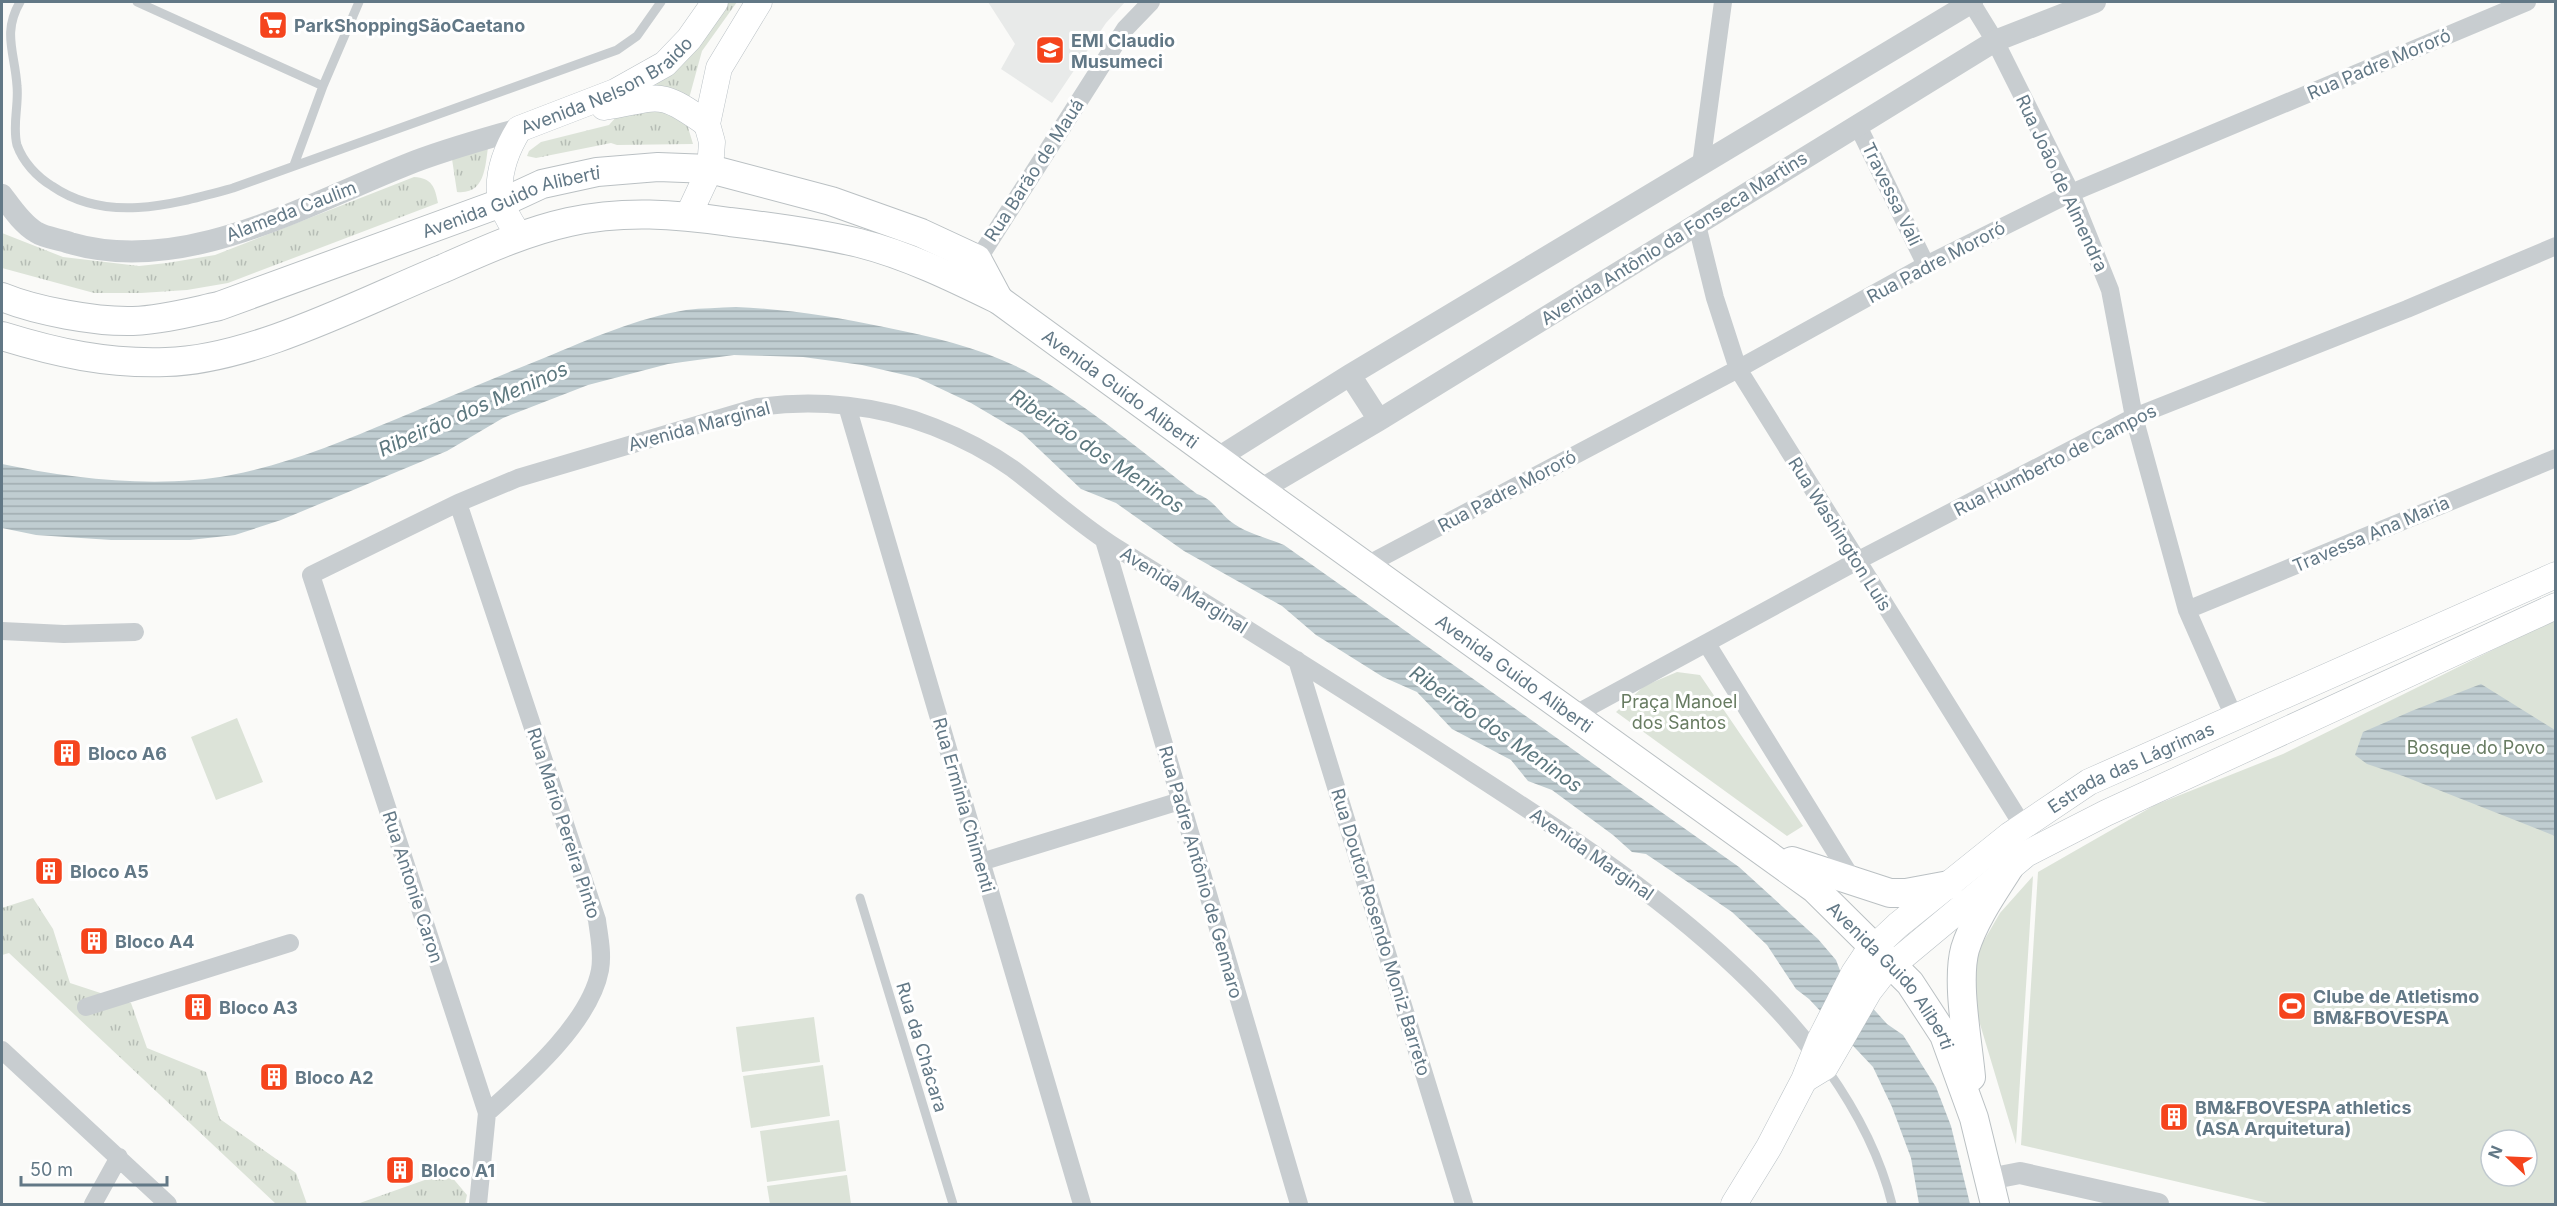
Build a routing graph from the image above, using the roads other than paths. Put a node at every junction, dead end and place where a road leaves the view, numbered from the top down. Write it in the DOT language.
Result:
graph roads {
  1 [pos="20,2"];
  2 [pos="137,2"];
  3 [pos="359,2"];
  4 [pos="661,2"];
  5 [pos="715,2"];
  6 [pos="759,2"];
  7 [pos="1151,2"];
  8 [pos="1723,2"];
  9 [pos="1971,2"];
  10 [pos="2095,2"];
  11 [pos="2528,2"];
  12 [pos="146,4"];
  13 [pos="1995,41"];
  14 [pos="323,86"];
  15 [pos="577,109"];
  16 [pos="707,124"];
  17 [pos="1857,124"];
  18 [pos="519,129"];
  19 [pos="294,165"];
  20 [pos="1701,165"];
  21 [pos="710,169"];
  22 [pos="2071,193"];
  23 [pos="2,195"];
  24 [pos="501,203"];
  25 [pos="688,216"];
  26 [pos="1697,225"];
  27 [pos="519,236"];
  28 [pos="2556,246"];
  29 [pos="1926,265"];
  30 [pos="971,271"];
  31 [pos="2,297"];
  32 [pos="2,336"];
  33 [pos="1738,369"];
  34 [pos="1350,375"];
  35 [pos="847,406"];
  36 [pos="2134,417"];
  37 [pos="1379,420"];
  38 [pos="1218,458"];
  39 [pos="2556,458"];
  40 [pos="1260,490"];
  41 [pos="458,503"];
  42 [pos="1104,540"];
  43 [pos="1857,561"];
  44 [pos="1365,566"];
  45 [pos="311,574"];
  46 [pos="2556,575"];
  47 [pos="2556,606"];
  48 [pos="2187,610"];
  49 [pos="2,631"];
  50 [pos="135,632"];
  51 [pos="1707,644"];
  52 [pos="1297,660"];
  53 [pos="1574,715"];
  54 [pos="2234,717"];
  55 [pos="1180,801"];
  56 [pos="2023,826"];
  57 [pos="1763,851"];
  58 [pos="981,862"];
  59 [pos="2009,868"];
  60 [pos="1854,882"];
  61 [pos="1949,885"];
  62 [pos="860,898"];
  63 [pos="290,943"];
  64 [pos="1884,955"];
  65 [pos="86,1007"];
  66 [pos="2,1051"];
  67 [pos="1820,1058"];
  68 [pos="487,1113"];
  69 [pos="1974,1118"];
  70 [pos="119,1157"];
  71 [pos="1992,1192"];
  72 [pos="93,1204"];
  73 [pos="168,1204"];
  74 [pos="478,1204"];
  75 [pos="953,1204"];
  76 [pos="1082,1204"];
  77 [pos="1299,1204"];
  78 [pos="1464,1204"];
  79 [pos="1734,1204"];
  80 [pos="1892,1204"];
  81 [pos="2158,1204"];
  1 -- 19 [label="lane"];
  2 -- 12 [label="lane"];
  3 -- 14 [label="lane"];
  4 -- 19 [label="lane"];
  5 -- 15 [label="main road, Avenida Nelson Braido"];
  6 -- 16 [label="main road"];
  7 -- 30 [label="street, Rua Barão de Mauá"];
  8 -- 20 [label="street"];
  9 -- 13 [label="street, Rua João de Almendra"];
  9 -- 20 [label="street"];
  10 -- 13 [label="street, Avenida Antônio da Fonseca Martins"];
  11 -- 22 [label="street, Rua Padre Mororó"];
  12 -- 14 [label="lane"];
  13 -- 17 [label="street, Avenida Antônio da Fonseca Martins"];
  13 -- 22 [label="street, Rua João de Almendra"];
  14 -- 19 [label="lane"];
  15 -- 16 [label="main road"];
  15 -- 18 [label="main road, Avenida Nelson Braido"];
  16 -- 21 [label="main road"];
  17 -- 26 [label="street, Avenida Antônio da Fonseca Martins"];
  17 -- 29 [label="street, Travessa Vali"];
  18 -- 23 [label="street, Alameda Caulim"];
  18 -- 24 [label="main road, Avenida Nelson Braido"];
  20 -- 34 [label="street"];
  21 -- 24 [label="main road, Avenida Guido Aliberti"];
  21 -- 25 [label="main road"];
  21 -- 30 [label="main road, Avenida Guido Aliberti"];
  22 -- 29 [label="street, Rua Padre Mororó"];
  22 -- 36 [label="street, Rua João de Almendra"];
  24 -- 27 [label="main road, Avenida Nelson Braido"];
  24 -- 31 [label="main road, Avenida Guido Aliberti"];
  25 -- 27 [label="main road, Avenida Guido Aliberti"];
  25 -- 30 [label="main road, Avenida Guido Aliberti"];
  26 -- 33 [label="street, Rua Washington Luis"];
  26 -- 37 [label="street, Avenida Antônio da Fonseca Martins"];
  27 -- 32 [label="main road, Avenida Guido Aliberti"];
  28 -- 36 [label="street, Rua Humberto de Campos"];
  29 -- 33 [label="street, Rua Padre Mororó"];
  30 -- 38 [label="main road, Avenida Guido Aliberti"];
  33 -- 43 [label="street, Rua Washington Luis"];
  33 -- 44 [label="street, Rua Padre Mororó"];
  34 -- 37 [label="street"];
  34 -- 38 [label="street"];
  35 -- 41 [label="street, Avenida Marginal"];
  35 -- 42 [label="street, Avenida Marginal"];
  35 -- 58 [label="street, Rua Erminia Chimenti"];
  36 -- 43 [label="street, Rua Humberto de Campos"];
  36 -- 48 [label="street, Rua João de Almendra"];
  37 -- 40 [label="street, Avenida Antônio da Fonseca Martins"];
  38 -- 40 [label="main road, Avenida Guido Aliberti"];
  39 -- 48 [label="street, Travessa Ana Maria"];
  40 -- 44 [label="main road, Avenida Guido Aliberti"];
  41 -- 45 [label="street, Avenida Marginal"];
  41 -- 68 [label="street, Rua Mario Pereira Pinto"];
  42 -- 52 [label="street, Avenida Marginal"];
  42 -- 55 [label="street, Rua Padre Antônio de Gennaro"];
  43 -- 51 [label="street, Rua Humberto de Campos"];
  43 -- 56 [label="street, Rua Washington Luis"];
  44 -- 53 [label="main road, Avenida Guido Aliberti"];
  45 -- 68 [label="street, Rua Antonie Caron"];
  46 -- 54 [label="main road, Estrada das Lágrimas"];
  47 -- 59 [label="main road, Estrada das Lágrimas"];
  48 -- 54 [label="street, Rua João de Almendra"];
  49 -- 50 [label="street"];
  51 -- 53 [label="street, Rua Humberto de Campos"];
  51 -- 60 [label="street"];
  52 -- 67 [label="street, Avenida Marginal"];
  52 -- 78 [label="street, Rua Doutor Rosendo Moniz Barreto"];
  53 -- 57 [label="main road, Avenida Guido Aliberti"];
  54 -- 56 [label="main road, Estrada das Lágrimas"];
  55 -- 58 [label="street"];
  55 -- 77 [label="street, Rua Padre Antônio de Gennaro"];
  56 -- 61 [label="main road, Estrada das Lágrimas"];
  57 -- 60 [label="main road"];
  57 -- 64 [label="main road, Avenida Guido Aliberti"];
  58 -- 76 [label="street, Rua Erminia Chimenti"];
  59 -- 64 [label="main road, Estrada das Lágrimas"];
  59 -- 69 [label="main road"];
  60 -- 61 [label="main road"];
  61 -- 64 [label="main road, Estrada das Lágrimas"];
  62 -- 75 [label="lane, Rua da Chácara"];
  63 -- 65 [label="street"];
  64 -- 67 [label="main road, Estrada das Lágrimas"];
  64 -- 69 [label="main road, Avenida Guido Aliberti"];
  66 -- 70 [label="street"];
  67 -- 79 [label="main road, Estrada das Lágrimas"];
  67 -- 80 [label="lane, Avenida Marginal"];
  68 -- 74 [label="street, Rua Antonie Caron"];
  69 -- 71 [label="main road, Avenida Guido Aliberti"];
  70 -- 72 [label="street"];
  70 -- 73 [label="street"];
  71 -- 81 [label="street"];
}
